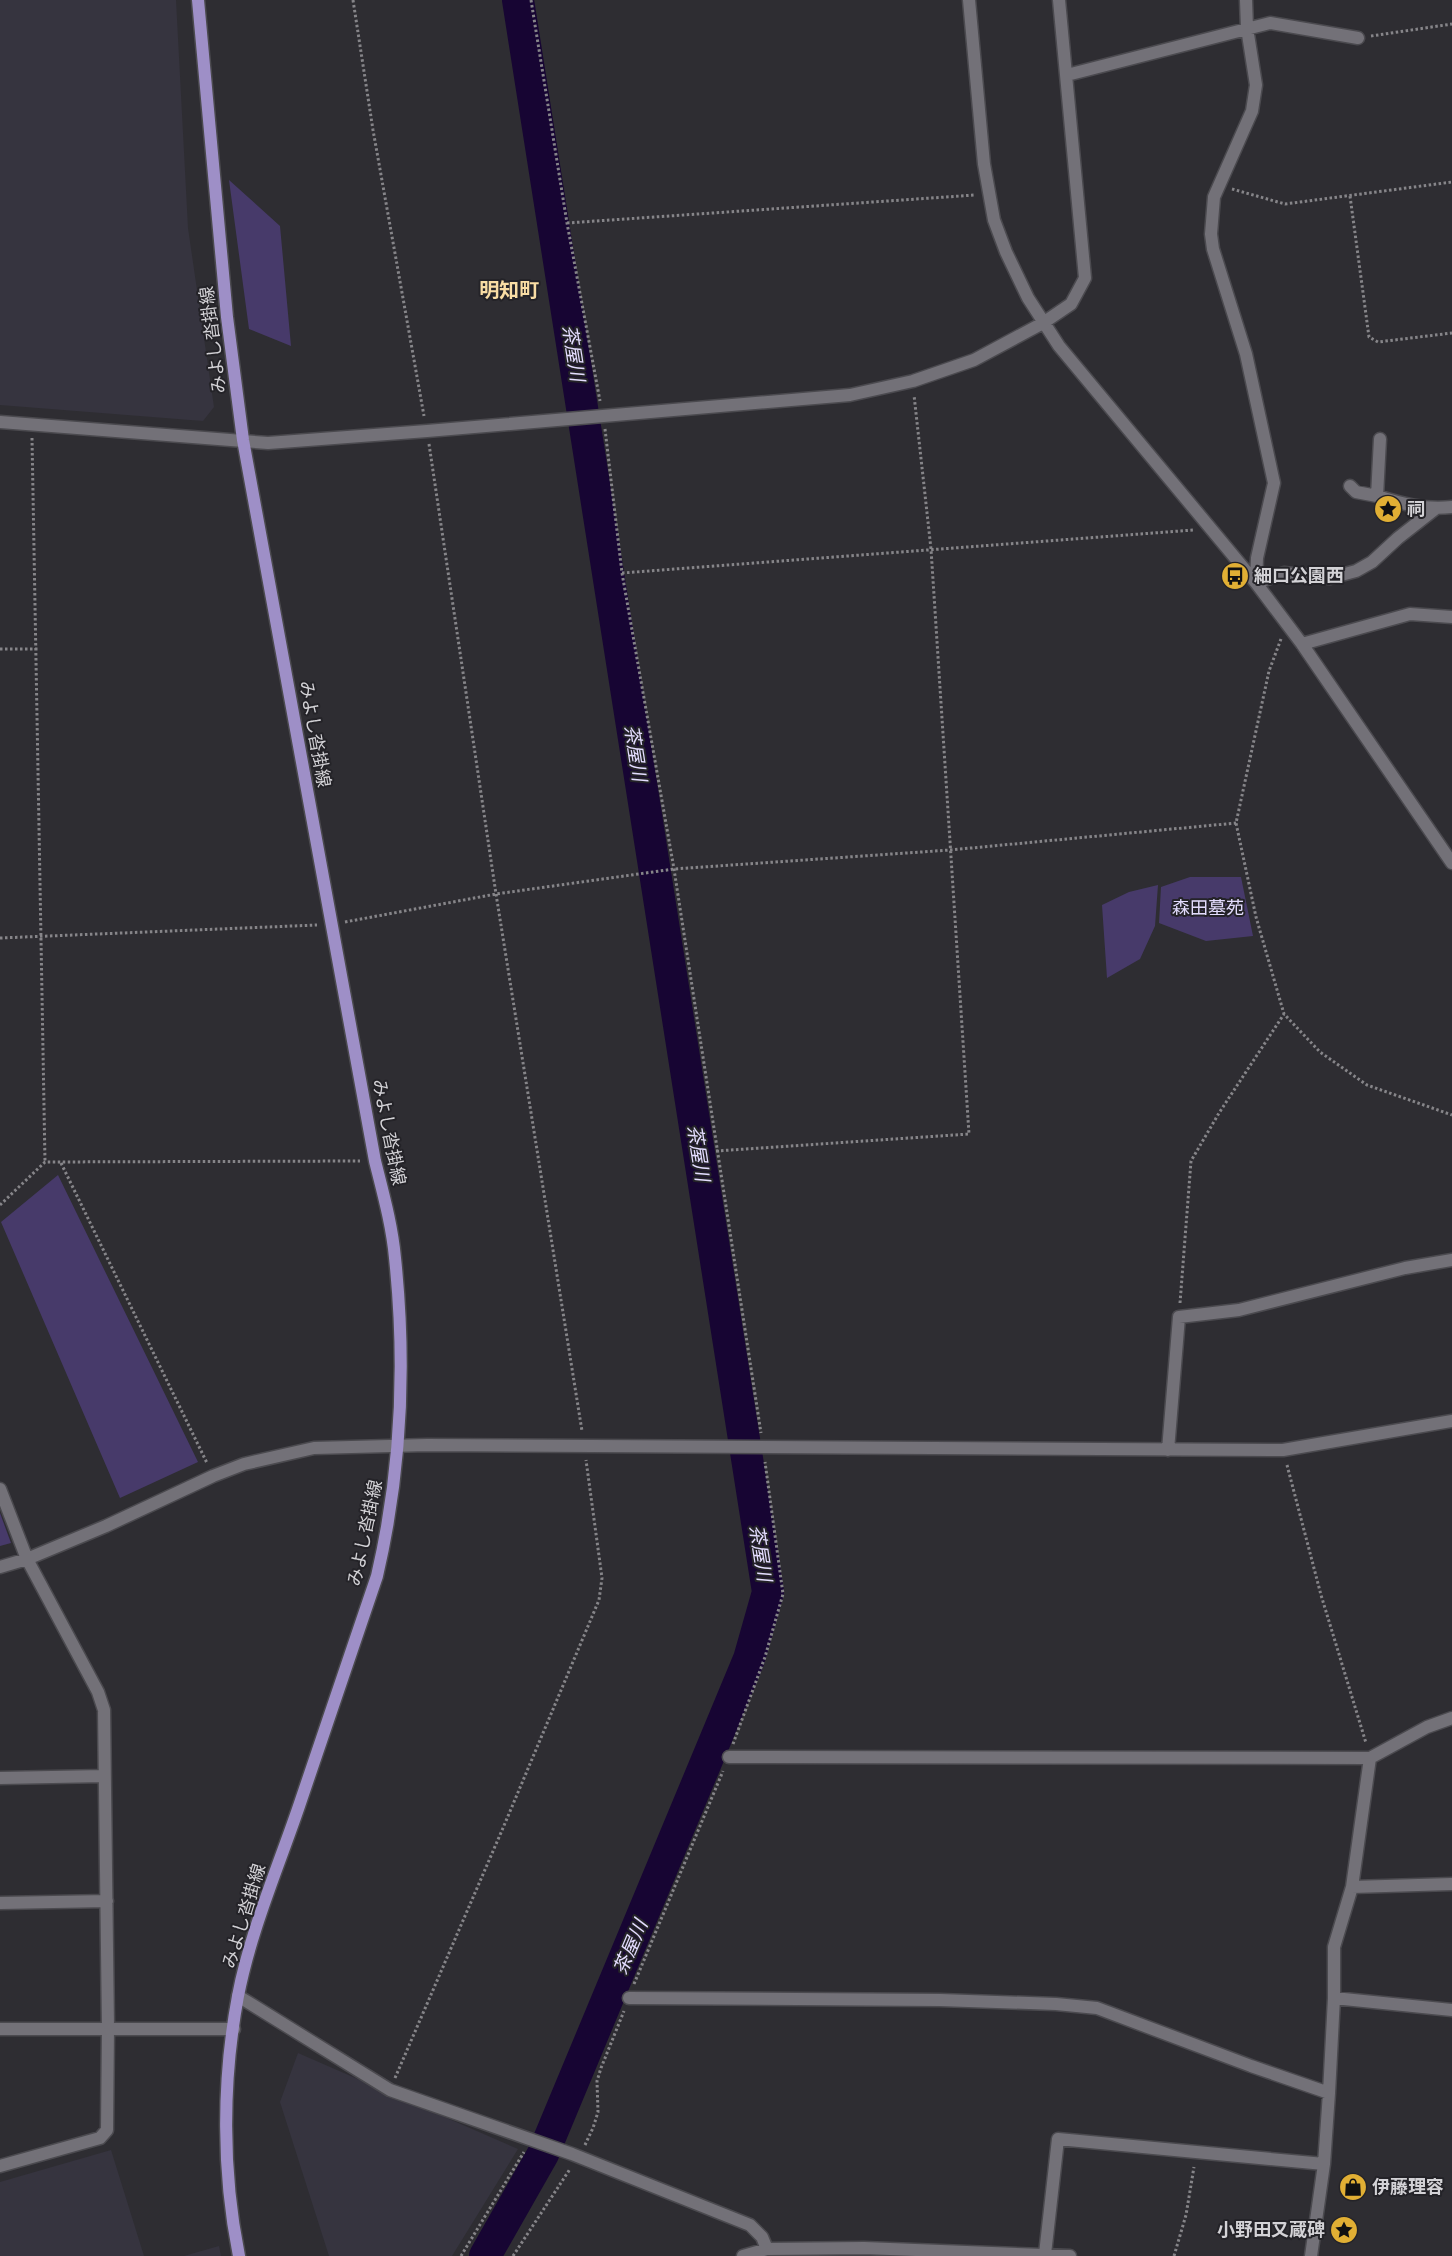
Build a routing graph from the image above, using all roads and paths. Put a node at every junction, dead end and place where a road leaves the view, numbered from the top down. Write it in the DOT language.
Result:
graph roads {
  1 [pos="198,0"];
  2 [pos="353,0"];
  3 [pos="531,0"];
  4 [pos="969,0"];
  5 [pos="1059,0"];
  6 [pos="1246,0"];
  7 [pos="1452,24"];
  8 [pos="1247,28"];
  9 [pos="1358,38"];
  10 [pos="1067,75"];
  11 [pos="1452,182"];
  12 [pos="1219,186"];
  13 [pos="989,194"];
  14 [pos="1350,196"];
  15 [pos="566,223"];
  16 [pos="1042,323"];
  17 [pos="1452,333"];
  18 [pos="913,382"];
  19 [pos="602,415"];
  20 [pos="0,422"];
  21 [pos="32,425"];
  22 [pos="427,431"];
  23 [pos="1380,439"];
  24 [pos="243,440"];
  25 [pos="1350,486"];
  26 [pos="1377,496"];
  27 [pos="1452,507"];
  28 [pos="1435,509"];
  29 [pos="1211,529"];
  30 [pos="931,548"];
  31 [pos="622,573"];
  32 [pos="1256,583"];
  33 [pos="1452,617"];
  34 [pos="1287,625"];
  35 [pos="1302,644"];
  36 [pos="38,649"];
  37 [pos="0,650"];
  38 [pos="1236,823"];
  39 [pos="950,850"];
  40 [pos="1452,863"];
  41 [pos="674,869"];
  42 [pos="496,894"];
  43 [pos="332,924"];
  44 [pos="0,938"];
  45 [pos="41,938"];
  46 [pos="1284,1014"];
  47 [pos="1452,1115"];
  48 [pos="716,1151"];
  49 [pos="375,1161"];
  50 [pos="45,1162"];
  51 [pos="61,1162"];
  52 [pos="0,1205"];
  53 [pos="1452,1260"];
  54 [pos="1179,1316"];
  55 [pos="1452,1421"];
  56 [pos="398,1446"];
  57 [pos="584,1447"];
  58 [pos="763,1448"];
  59 [pos="1168,1450"];
  60 [pos="1283,1450"];
  61 [pos="213,1476"];
  62 [pos="0,1489"];
  63 [pos="27,1559"];
  64 [pos="0,1567"];
  65 [pos="1452,1718"];
  66 [pos="729,1757"];
  67 [pos="1370,1758"];
  68 [pos="104,1776"];
  69 [pos="0,1778"];
  70 [pos="1452,1884"];
  71 [pos="1352,1887"];
  72 [pos="107,1901"];
  73 [pos="0,1903"];
  74 [pos="238,1996"];
  75 [pos="629,1998"];
  76 [pos="1334,1998"];
  77 [pos="1452,2010"];
  78 [pos="108,2028"];
  79 [pos="0,2029"];
  80 [pos="234,2029"];
  81 [pos="390,2090"];
  82 [pos="1329,2093"];
  83 [pos="531,2140"];
  84 [pos="1195,2152"];
  85 [pos="575,2155"];
  86 [pos="1324,2164"];
  87 [pos="0,2166"];
  88 [pos="767,2249"];
  89 [pos="1045,2254"];
  90 [pos="239,2256"];
  91 [pos="461,2256"];
  92 [pos="513,2256"];
  93 [pos="743,2256"];
  94 [pos="1070,2256"];
  95 [pos="1174,2256"];
  96 [pos="1310,2256"];
  1 -- 24 [label="main road, みよし沓掛線"];
  2 -- 22 [label="path"];
  3 -- 15 [label="path"];
  4 -- 13 [label="street"];
  5 -- 10 [label="street"];
  6 -- 8 [label="street"];
  7 -- 9 [label="path"];
  8 -- 9 [label="street"];
  8 -- 10 [label="street"];
  8 -- 12 [label="street"];
  10 -- 16 [label="street"];
  11 -- 14 [label="path"];
  12 -- 14 [label="path"];
  12 -- 32 [label="street"];
  13 -- 15 [label="path"];
  13 -- 16 [label="street"];
  14 -- 17 [label="path"];
  15 -- 19 [label="path"];
  16 -- 18 [label="street"];
  16 -- 29 [label="street"];
  18 -- 19 [label="street"];
  18 -- 30 [label="path"];
  19 -- 22 [label="street"];
  19 -- 31 [label="path"];
  20 -- 21 [label="street"];
  21 -- 24 [label="street"];
  21 -- 36 [label="path"];
  22 -- 24 [label="street"];
  22 -- 42 [label="path"];
  23 -- 26 [label="street"];
  24 -- 43 [label="main road, みよし沓掛線"];
  25 -- 26 [label="street"];
  26 -- 28 [label="street"];
  27 -- 28 [label="street"];
  28 -- 32 [label="street"];
  29 -- 30 [label="path"];
  29 -- 32 [label="street"];
  30 -- 31 [label="path"];
  30 -- 39 [label="path"];
  31 -- 41 [label="path"];
  32 -- 34 [label="street"];
  33 -- 35 [label="street"];
  34 -- 35 [label="street"];
  34 -- 38 [label="path"];
  35 -- 40 [label="street"];
  36 -- 37 [label="path"];
  36 -- 45 [label="path"];
  38 -- 39 [label="path"];
  38 -- 46 [label="path"];
  39 -- 41 [label="path"];
  39 -- 48 [label="path"];
  41 -- 42 [label="path"];
  41 -- 48 [label="path"];
  42 -- 43 [label="path"];
  42 -- 57 [label="path"];
  43 -- 45 [label="path"];
  43 -- 49 [label="main road, みよし沓掛線"];
  44 -- 45 [label="path"];
  45 -- 50 [label="path"];
  46 -- 47 [label="path"];
  46 -- 54 [label="path"];
  48 -- 58 [label="path"];
  49 -- 51 [label="path"];
  49 -- 56 [label="main road, みよし沓掛線"];
  50 -- 51 [label="path"];
  50 -- 52 [label="path"];
  51 -- 61 [label="path"];
  53 -- 54 [label="street"];
  54 -- 59 [label="street"];
  55 -- 60 [label="street"];
  56 -- 57 [label="street"];
  56 -- 61 [label="street"];
  56 -- 74 [label="main road, みよし沓掛線"];
  57 -- 58 [label="street"];
  57 -- 81 [label="path"];
  58 -- 59 [label="street"];
  58 -- 66 [label="path"];
  59 -- 60 [label="street"];
  60 -- 67 [label="path"];
  61 -- 63 [label="street"];
  62 -- 63 [label="street"];
  63 -- 64 [label="street"];
  63 -- 68 [label="street"];
  65 -- 67 [label="street"];
  66 -- 67 [label="street"];
  66 -- 75 [label="path"];
  67 -- 71 [label="street"];
  68 -- 69 [label="street"];
  68 -- 72 [label="street"];
  70 -- 71 [label="street"];
  71 -- 76 [label="street"];
  72 -- 73 [label="street"];
  72 -- 78 [label="street"];
  74 -- 80 [label="main road, みよし沓掛線"];
  74 -- 81 [label="street"];
  75 -- 82 [label="street"];
  75 -- 85 [label="path"];
  76 -- 77 [label="street"];
  76 -- 82 [label="street"];
  78 -- 79 [label="street"];
  78 -- 80 [label="street"];
  78 -- 87 [label="street"];
  80 -- 90 [label="main road, みよし沓掛線"];
  81 -- 83 [label="street"];
  82 -- 86 [label="street"];
  83 -- 85 [label="street"];
  83 -- 91 [label="path"];
  84 -- 86 [label="street"];
  84 -- 89 [label="street"];
  84 -- 95 [label="path"];
  85 -- 88 [label="street"];
  85 -- 92 [label="path"];
  86 -- 96 [label="street"];
  88 -- 89 [label="street"];
  88 -- 93 [label="street"];
  89 -- 94 [label="street"];
}
